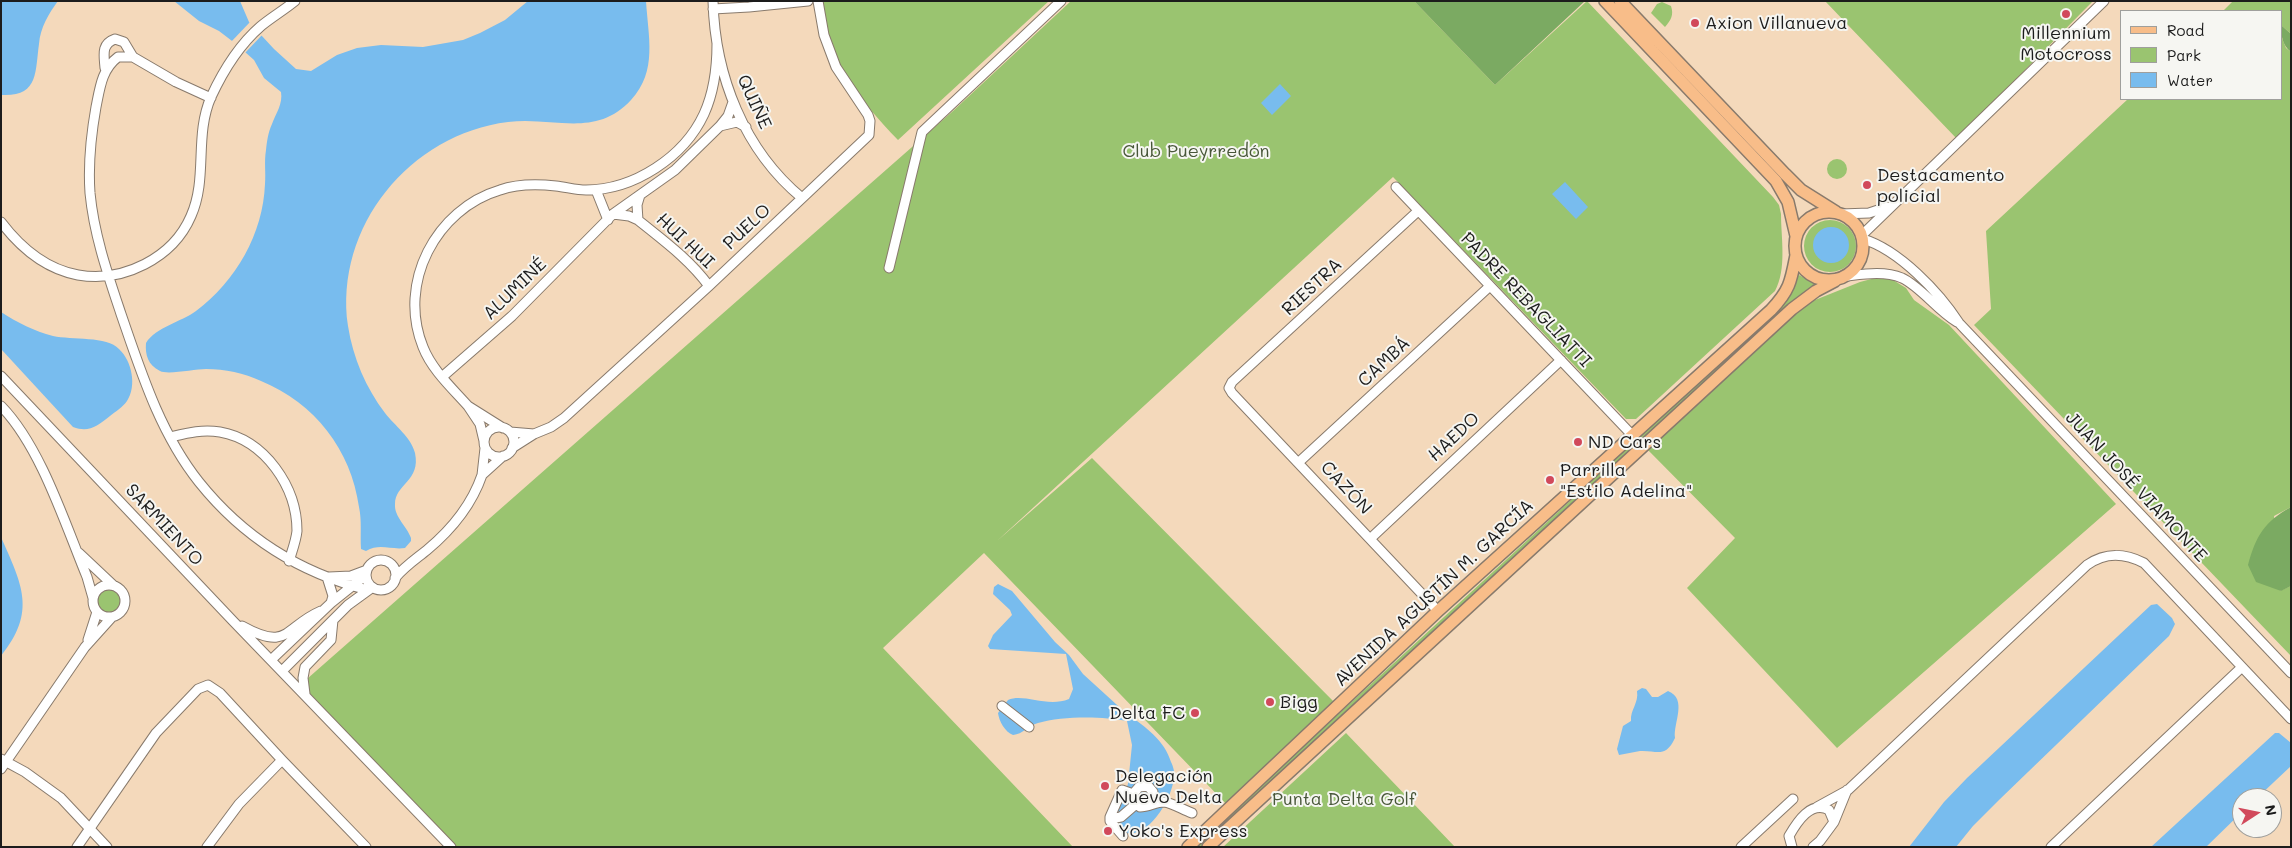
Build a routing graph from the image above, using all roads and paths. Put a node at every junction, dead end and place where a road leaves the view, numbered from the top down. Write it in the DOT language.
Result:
graph roads {
  1 [pos="295,1"];
  2 [pos="808,1"];
  3 [pos="818,1"];
  4 [pos="1061,1"];
  5 [pos="1605,1"];
  6 [pos="1620,1"];
  7 [pos="2104,1"];
  8 [pos="713,5"];
  9 [pos="717,44"];
  10 [pos="133,57"];
  11 [pos="105,68"];
  12 [pos="729,92"];
  13 [pos="711,96"];
  14 [pos="211,98"];
  15 [pos="733,102"];
  16 [pos="720,126"];
  17 [pos="746,128"];
  18 [pos="1396,187"];
  19 [pos="596,190"];
  20 [pos="640,195"];
  21 [pos="802,198"];
  22 [pos="1890,207"];
  23 [pos="1418,210"];
  24 [pos="1838,213"];
  25 [pos="610,217"];
  26 [pos="638,220"];
  27 [pos="1,222"];
  28 [pos="1796,236"];
  29 [pos="1862,237"];
  30 [pos="1796,255"];
  31 [pos="889,268"];
  32 [pos="108,275"];
  33 [pos="1848,276"];
  34 [pos="1835,281"];
  35 [pos="709,286"];
  36 [pos="1490,286"];
  37 [pos="1959,324"];
  38 [pos="1560,360"];
  39 [pos="1,376"];
  40 [pos="442,377"];
  41 [pos="1229,388"];
  42 [pos="1,406"];
  43 [pos="468,406"];
  44 [pos="506,430"];
  45 [pos="534,434"];
  46 [pos="1632,435"];
  47 [pos="170,437"];
  48 [pos="485,445"];
  49 [pos="512,448"];
  50 [pos="503,456"];
  51 [pos="1299,462"];
  52 [pos="482,475"];
  53 [pos="1370,538"];
  54 [pos="76,550"];
  55 [pos="289,561"];
  56 [pos="410,562"];
  57 [pos="390,564"];
  58 [pos="366,572"];
  59 [pos="327,578"];
  60 [pos="395,578"];
  61 [pos="113,585"];
  62 [pos="352,586"];
  63 [pos="370,589"];
  64 [pos="93,598"];
  65 [pos="329,606"];
  66 [pos="1438,611"];
  67 [pos="97,612"];
  68 [pos="112,617"];
  69 [pos="333,620"];
  70 [pos="233,621"];
  71 [pos="85,647"];
  72 [pos="271,660"];
  73 [pos="2241,668"];
  74 [pos="282,670"];
  75 [pos="2291,673"];
  76 [pos="305,695"];
  77 [pos="1002,706"];
  78 [pos="2291,719"];
  79 [pos="1029,727"];
  80 [pos="3,757"];
  81 [pos="282,760"];
  82 [pos="1,769"];
  83 [pos="1848,790"];
  84 [pos="1133,794"];
  85 [pos="1793,799"];
  86 [pos="1152,803"];
  87 [pos="1136,804"];
  88 [pos="1817,807"];
  89 [pos="1192,813"];
  90 [pos="1110,819"];
  91 [pos="1834,822"];
  92 [pos="90,829"];
  93 [pos="1123,836"];
  94 [pos="1789,836"];
  95 [pos="362,845"];
  96 [pos="77,847"];
  97 [pos="107,847"];
  98 [pos="207,847"];
  99 [pos="451,847"];
  100 [pos="1188,847"];
  101 [pos="1208,847"];
  102 [pos="1741,847"];
  103 [pos="1784,847"];
  104 [pos="1792,847"];
  105 [pos="1813,847"];
  106 [pos="2051,847"];
  1 -- 14 [label="street"];
  2 -- 8 [label="street"];
  3 -- 21 [label="street, PUELO"];
  4 -- 31 [label="street"];
  5 -- 28 [label="main road"];
  6 -- 24 [label="main road"];
  7 -- 22 [label="street"];
  8 -- 9 [label="street, QUIÑE"];
  9 -- 12 [label="street, QUIÑE"];
  9 -- 13 [label="street"];
  10 -- 11 [label="street"];
  10 -- 11 [label="street"];
  10 -- 14 [label="street"];
  11 -- 32 [label="street"];
  12 -- 13 [label="street"];
  12 -- 15 [label="street, QUIÑE"];
  13 -- 19 [label="street"];
  14 -- 32 [label="street"];
  15 -- 16 [label="street, ALUMINÉ"];
  15 -- 17 [label="street, QUIÑE"];
  16 -- 17 [label="street"];
  16 -- 20 [label="street, ALUMINÉ"];
  17 -- 21 [label="street, QUIÑE"];
  18 -- 23 [label="street, PADRE REBAGLIATTI"];
  19 -- 25 [label="street"];
  19 -- 40 [label="street"];
  20 -- 25 [label="street, ALUMINÉ"];
  20 -- 26 [label="street"];
  21 -- 35 [label="street, PUELO"];
  22 -- 24 [label="street"];
  22 -- 29 [label="street"];
  23 -- 36 [label="street, PADRE REBAGLIATTI"];
  23 -- 41 [label="street, RIESTRA"];
  24 -- 28 [label="main road"];
  24 -- 29 [label="main road"];
  25 -- 26 [label="street"];
  25 -- 40 [label="street, ALUMINÉ"];
  26 -- 35 [label="street, HUI HUI"];
  27 -- 32 [label="street"];
  28 -- 30 [label="main road"];
  29 -- 33 [label="main road"];
  29 -- 37 [label="street, JUAN JOSÉ VIAMONTE"];
  30 -- 34 [label="main road"];
  30 -- 46 [label="main road, AVENIDA AGUSTÍN M. GARCÍA"];
  32 -- 47 [label="street"];
  33 -- 34 [label="main road"];
  33 -- 37 [label="street, JUAN JOSÉ VIAMONTE"];
  34 -- 101 [label="main road, AVENIDA AGUSTÍN M. GARCÍA"];
  35 -- 45 [label="street, PUELO"];
  36 -- 38 [label="street, PADRE REBAGLIATTI"];
  36 -- 51 [label="street, CAMBÁ"];
  37 -- 75 [label="street, JUAN JOSÉ VIAMONTE"];
  38 -- 46 [label="street, PADRE REBAGLIATTI"];
  38 -- 53 [label="street, HAEDO"];
  39 -- 70 [label="street, SARMIENTO"];
  40 -- 43 [label="street"];
  41 -- 51 [label="street, CAZÓN"];
  42 -- 54 [label="street"];
  43 -- 44 [label="street"];
  43 -- 48 [label="street"];
  44 -- 45 [label="street"];
  44 -- 48 [label="street"];
  44 -- 49 [label="street"];
  45 -- 49 [label="street, PUELO"];
  46 -- 66 [label="main road, AVENIDA AGUSTÍN M. GARCÍA"];
  47 -- 55 [label="street"];
  47 -- 55 [label="street"];
  48 -- 50 [label="street"];
  48 -- 52 [label="street"];
  49 -- 50 [label="street"];
  50 -- 52 [label="street"];
  51 -- 53 [label="street, CAZÓN"];
  52 -- 56 [label="street"];
  53 -- 66 [label="street, CAZÓN"];
  54 -- 61 [label="street"];
  54 -- 64 [label="street"];
  55 -- 59 [label="street"];
  56 -- 57 [label="street"];
  56 -- 60 [label="street"];
  57 -- 58 [label="street"];
  57 -- 60 [label="street"];
  58 -- 59 [label="street"];
  58 -- 62 [label="street"];
  58 -- 63 [label="street"];
  59 -- 62 [label="street"];
  59 -- 65 [label="street"];
  60 -- 63 [label="street"];
  61 -- 64 [label="street"];
  61 -- 68 [label="street"];
  62 -- 63 [label="street"];
  62 -- 65 [label="street"];
  63 -- 69 [label="street"];
  64 -- 67 [label="street"];
  65 -- 70 [label="street"];
  65 -- 72 [label="street"];
  66 -- 100 [label="main road, AVENIDA AGUSTÍN M. GARCÍA"];
  67 -- 68 [label="street"];
  67 -- 71 [label="street"];
  68 -- 71 [label="street"];
  69 -- 74 [label="street"];
  69 -- 76 [label="street"];
  70 -- 72 [label="street, SARMIENTO"];
  71 -- 80 [label="street"];
  72 -- 74 [label="street, SARMIENTO"];
  73 -- 78 [label="street"];
  73 -- 83 [label="street"];
  73 -- 106 [label="street"];
  74 -- 76 [label="street, SARMIENTO"];
  76 -- 99 [label="street, SARMIENTO"];
  77 -- 79 [label="street"];
  80 -- 82 [label="street"];
  80 -- 92 [label="street"];
  81 -- 92 [label="street"];
  81 -- 95 [label="street"];
  81 -- 98 [label="street"];
  83 -- 88 [label="street"];
  83 -- 91 [label="street"];
  84 -- 86 [label="street"];
  84 -- 87 [label="street"];
  84 -- 90 [label="street"];
  85 -- 102 [label="street"];
  86 -- 87 [label="street"];
  86 -- 89 [label="street"];
  87 -- 90 [label="street"];
  88 -- 91 [label="street"];
  88 -- 94 [label="street"];
  90 -- 93 [label="street"];
  91 -- 105 [label="street"];
  92 -- 96 [label="street"];
  92 -- 97 [label="street"];
  94 -- 103 [label="street"];
  94 -- 104 [label="street"];
}
